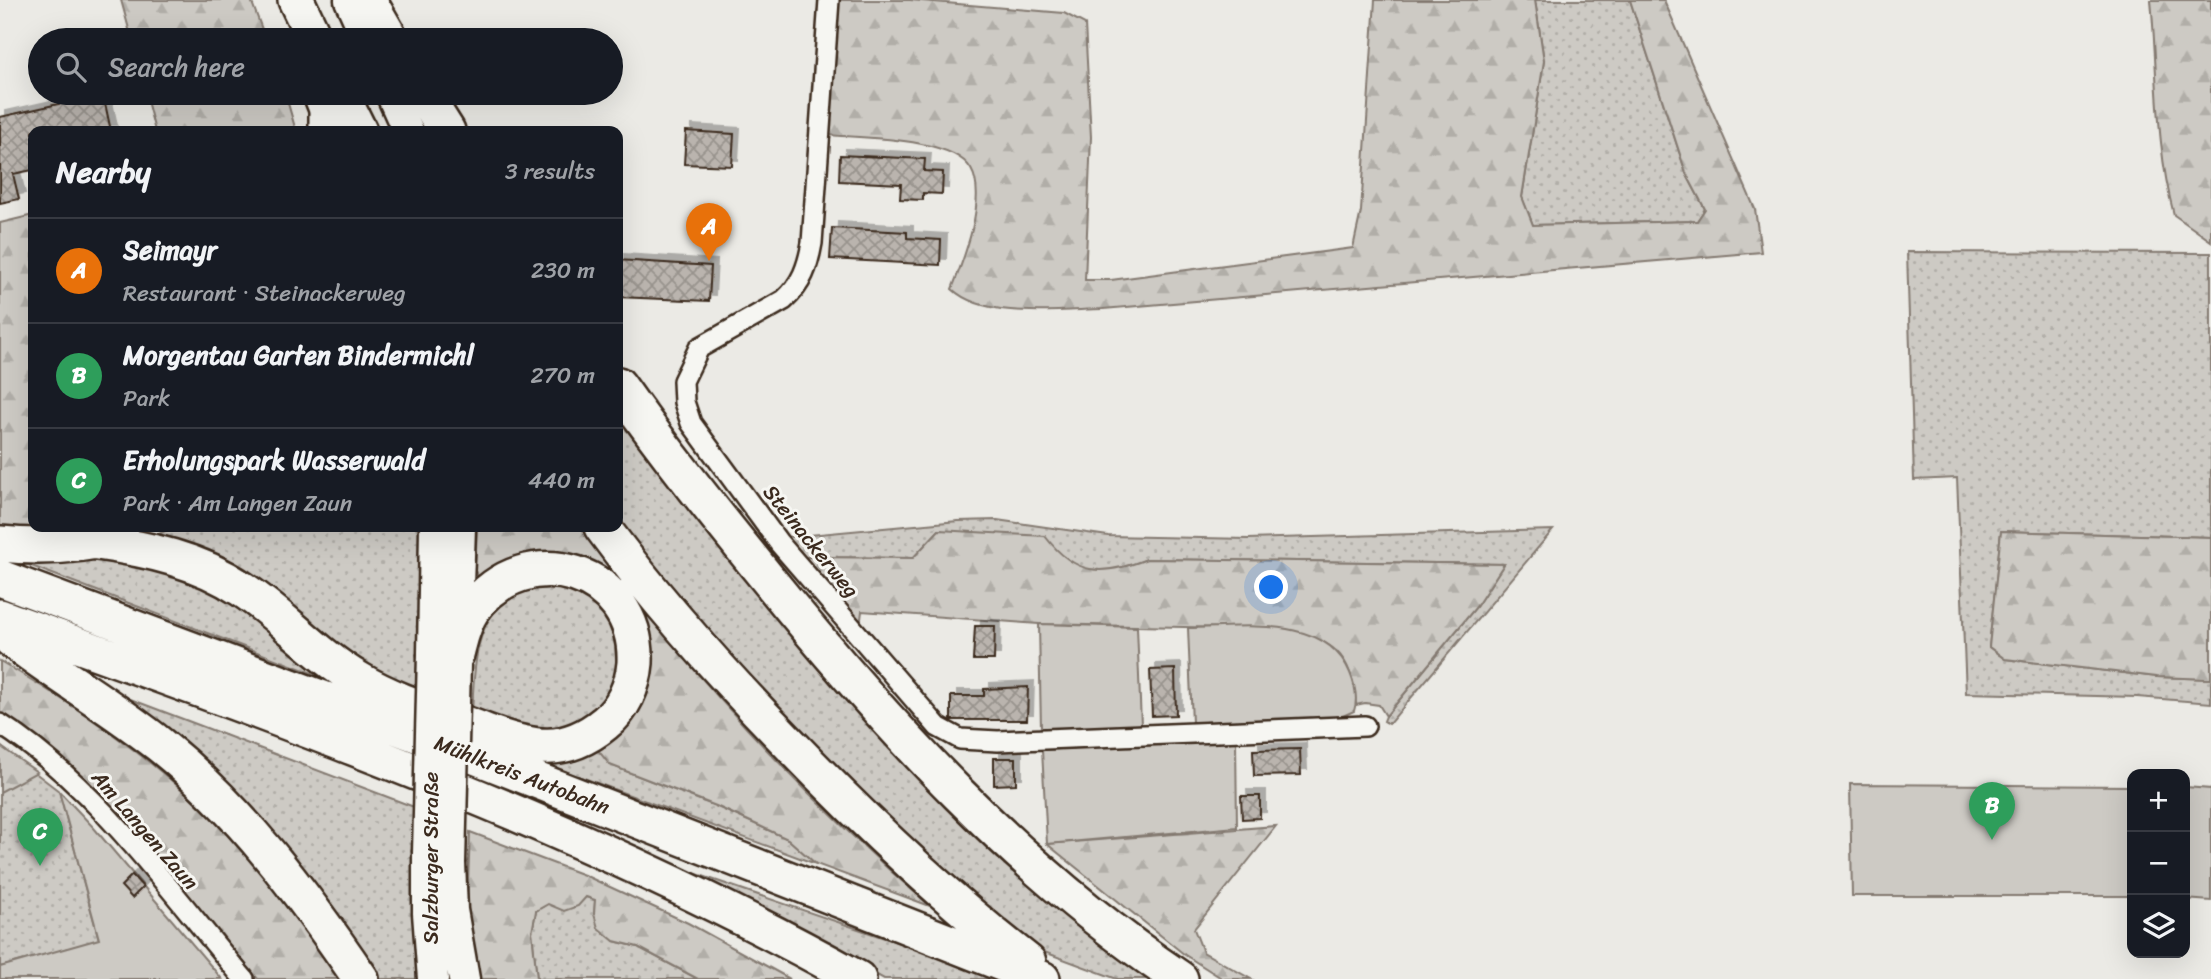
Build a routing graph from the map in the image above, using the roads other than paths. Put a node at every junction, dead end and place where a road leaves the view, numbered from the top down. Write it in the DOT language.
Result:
graph roads {
  1 [pos="280,0"];
  2 [pos="296,0"];
  3 [pos="350,0"];
  4 [pos="368,0"];
  5 [pos="829,0"];
  6 [pos="292,28"];
  7 [pos="309,28"];
  8 [pos="363,28"];
  9 [pos="384,28"];
  10 [pos="396,105"];
  11 [pos="431,105"];
  12 [pos="329,113"];
  13 [pos="351,126"];
  14 [pos="406,126"];
  15 [pos="444,126"];
  16 [pos="623,392"];
  17 [pos="132,532"];
  18 [pos="436,532"];
  19 [pos="460,532"];
  20 [pos="606,532"];
  21 [pos="97,542"];
  22 [pos="0,544"];
  23 [pos="0,578"];
  24 [pos="4,631"];
  25 [pos="448,657"];
  26 [pos="0,724"];
  27 [pos="1365,726"];
  28 [pos="439,858"];
  29 [pos="244,979"];
  30 [pos="361,979"];
  31 [pos="433,979"];
  32 [pos="464,979"];
  33 [pos="819,979"];
  34 [pos="858,979"];
  35 [pos="1042,979"];
  36 [pos="1050,979"];
  37 [pos="1180,979"];
  1 -- 6 [label="main road"];
  2 -- 7 [label="highway"];
  3 -- 8 [label="main road"];
  4 -- 9 [label="highway"];
  5 -- 27 [label="street, Steinackerweg"];
  10 -- 14 [label="main road"];
  11 -- 15 [label="highway"];
  12 -- 13 [label="highway"];
  16 -- 37 [label="highway"];
  17 -- 21 [label="highway"];
  18 -- 25 [label="main road, Salzburger Straße"];
  19 -- 25 [label="main road, Salzburger Straße"];
  20 -- 36 [label="highway"];
  21 -- 22 [label="highway"];
  21 -- 25 [label="highway"];
  23 -- 35 [label="highway, Mühlkreis Autobahn"];
  24 -- 30 [label="highway"];
  24 -- 33 [label="highway"];
  24 -- 34 [label="highway, Mühlkreis Autobahn"];
  25 -- 28 [label="main road, Salzburger Straße, bridge"];
  26 -- 29 [label="street, Am Langen Zaun"];
  28 -- 31 [label="main road, Salzburger Straße"];
  28 -- 32 [label="main road, Salzburger Straße"];
}
